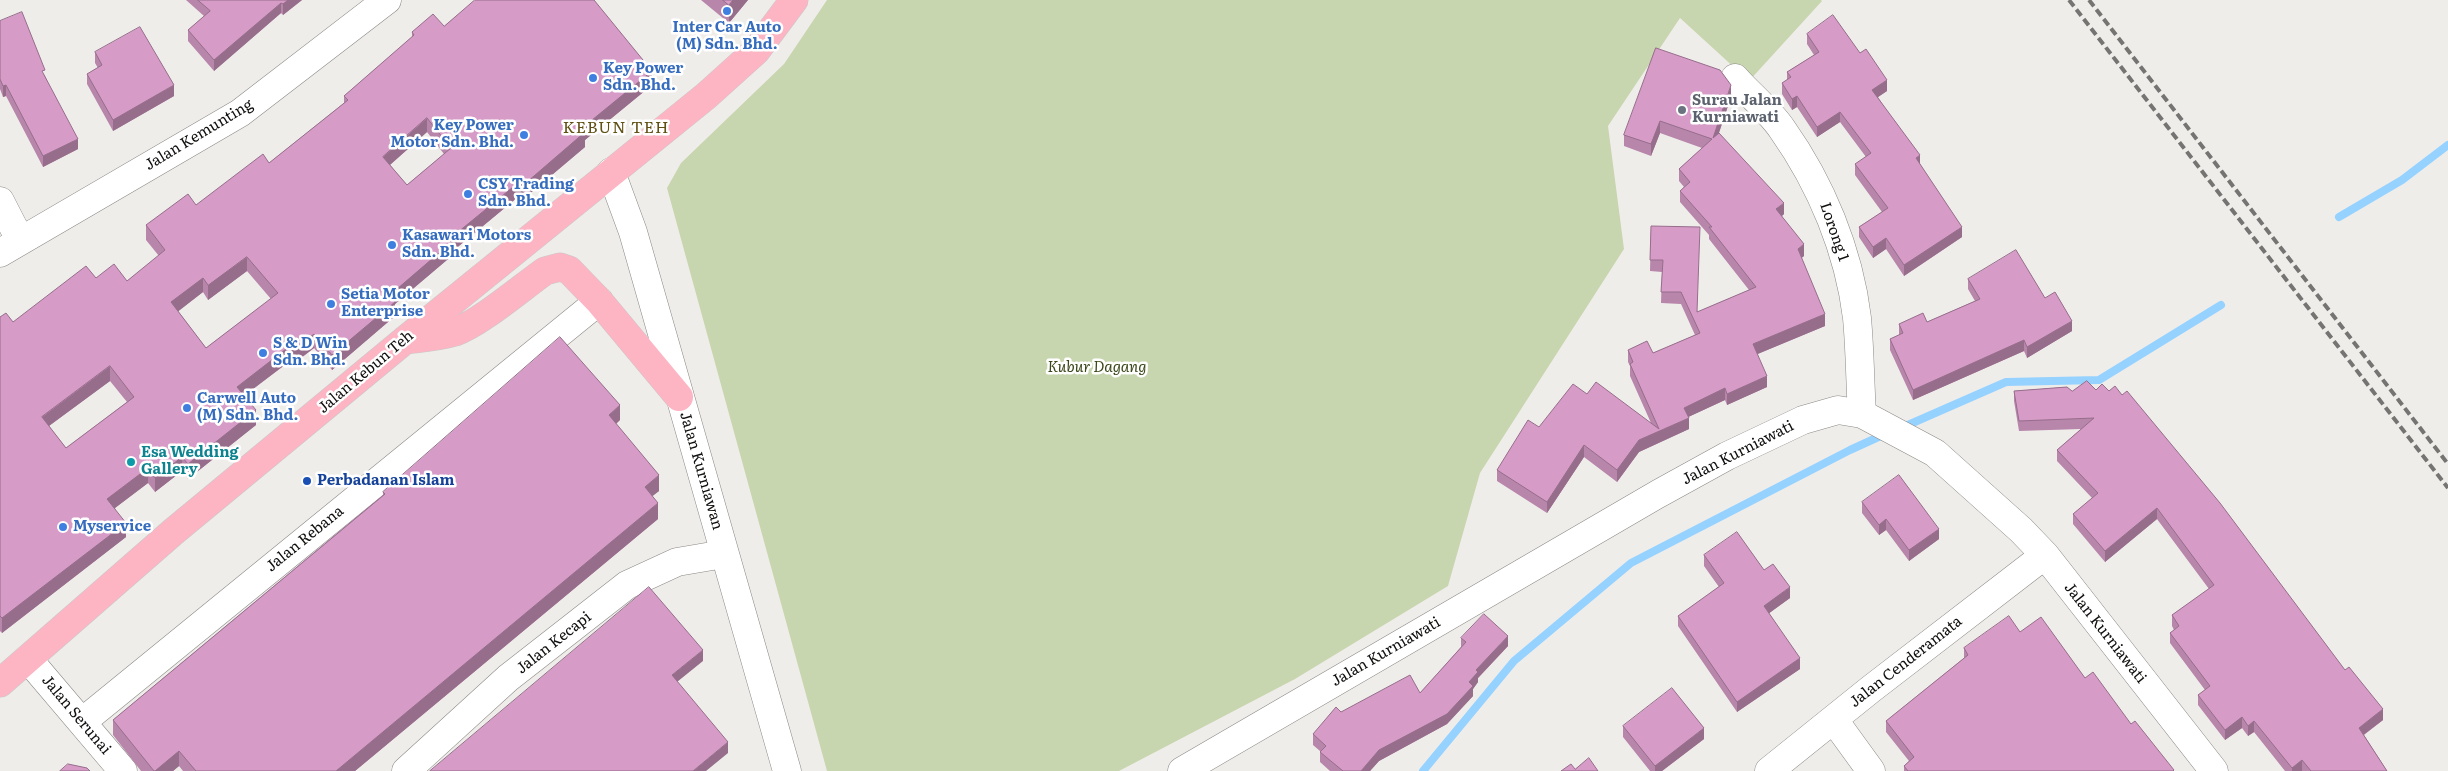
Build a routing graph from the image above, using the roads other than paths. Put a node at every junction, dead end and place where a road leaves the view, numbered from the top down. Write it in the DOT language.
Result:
graph roads {
  1 [pos="387,0"];
  2 [pos="794,0"];
  3 [pos="1735,78"];
  4 [pos="611,172"];
  5 [pos="0,201"];
  6 [pos="10,246"];
  7 [pos="599,301"];
  8 [pos="405,340"];
  9 [pos="680,397"];
  10 [pos="1869,417"];
  11 [pos="724,554"];
  12 [pos="2045,555"];
  13 [pos="28,659"];
  14 [pos="0,683"];
  15 [pos="1834,720"];
  16 [pos="82,722"];
  17 [pos="123,771"];
  18 [pos="406,771"];
  19 [pos="787,771"];
  20 [pos="1182,771"];
  21 [pos="1769,771"];
  22 [pos="1871,771"];
  23 [pos="2214,771"];
  1 -- 6 [label="street, Jalan Kemunting"];
  2 -- 4 [label="main road, Jalan Kebun Teh"];
  3 -- 10 [label="street, Lorong 1"];
  4 -- 8 [label="main road, Jalan Kebun Teh"];
  4 -- 9 [label="street, Jalan Kurniawan"];
  5 -- 6 [label="street"];
  7 -- 8 [label="main road"];
  7 -- 9 [label="main road"];
  7 -- 16 [label="street, Jalan Rebana"];
  8 -- 13 [label="main road, Jalan Kebun Teh"];
  9 -- 11 [label="street, Jalan Kurniawan"];
  10 -- 12 [label="street, Jalan Kurniawati"];
  10 -- 20 [label="street, Jalan Kurniawati"];
  11 -- 18 [label="street, Jalan Kecapi"];
  11 -- 19 [label="street, Jalan Kurniawan"];
  12 -- 15 [label="street, Jalan Cenderamata"];
  12 -- 23 [label="street, Jalan Kurniawati"];
  13 -- 14 [label="main road, Jalan Kebun Teh"];
  13 -- 16 [label="street, Jalan Serunai"];
  15 -- 21 [label="street, Jalan Cenderamata"];
  15 -- 22 [label="street"];
  16 -- 17 [label="street, Jalan Serunai"];
}
